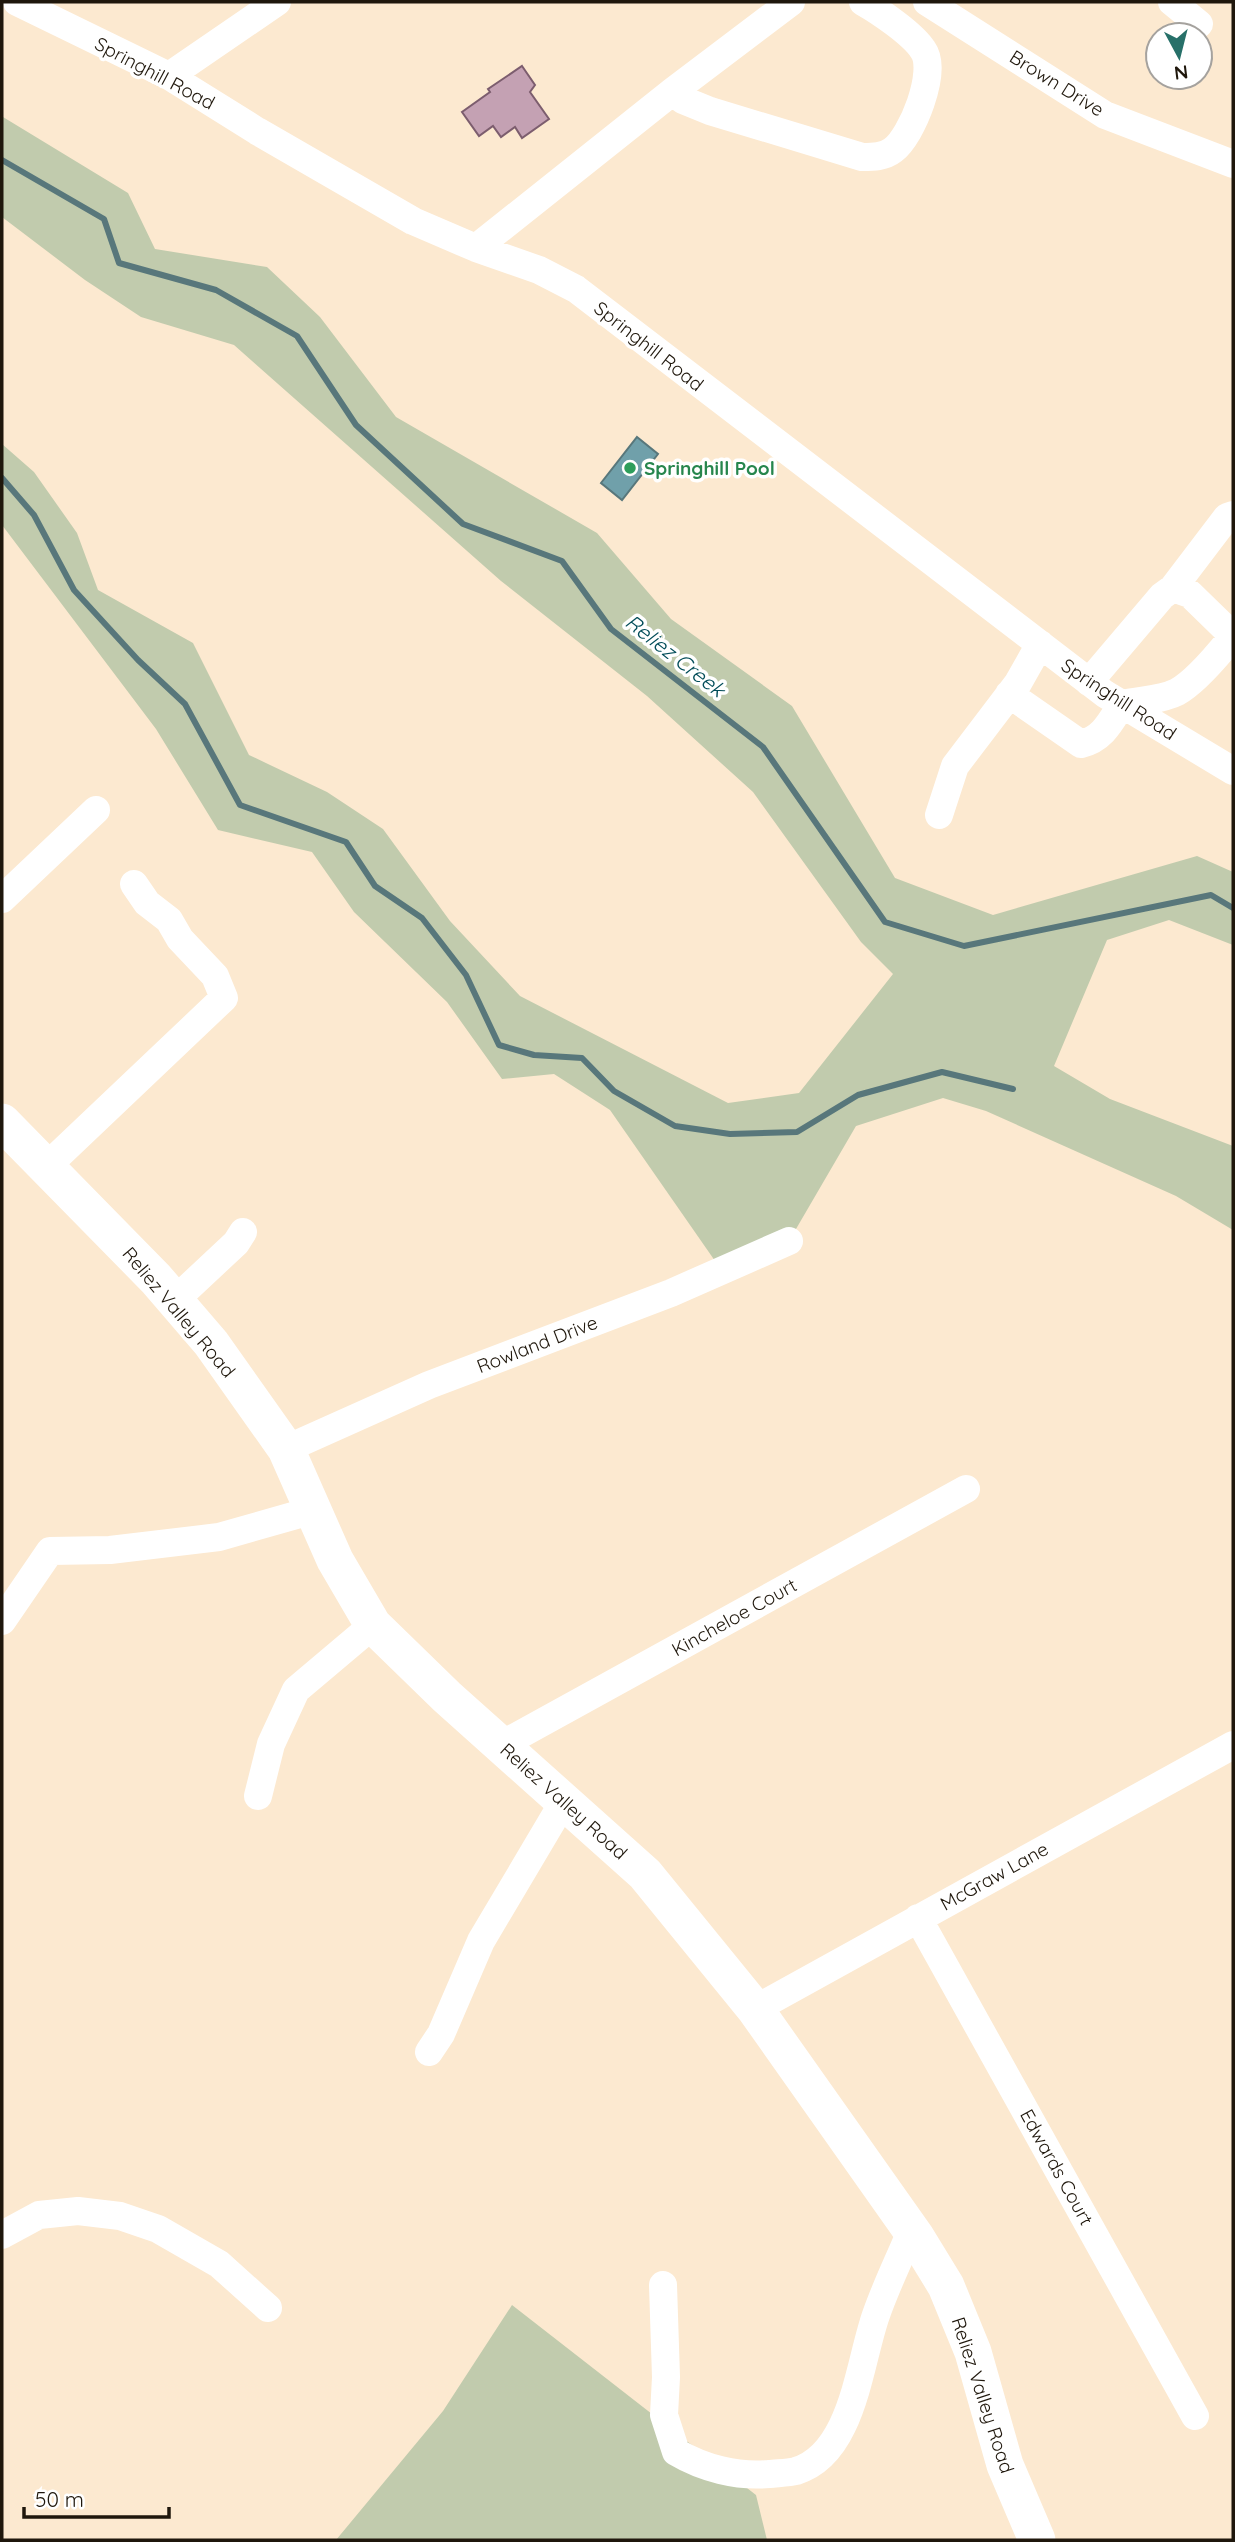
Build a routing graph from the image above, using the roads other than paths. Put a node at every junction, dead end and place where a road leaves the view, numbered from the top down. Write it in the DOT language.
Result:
graph roads {
  1 [pos="17,2"];
  2 [pos="277,2"];
  3 [pos="791,2"];
  4 [pos="863,2"];
  5 [pos="927,2"];
  6 [pos="1172,2"];
  7 [pos="1195,21"];
  8 [pos="169,76"];
  9 [pos="672,92"];
  10 [pos="1233,163"];
  11 [pos="476,248"];
  12 [pos="1233,514"];
  13 [pos="1173,588"];
  14 [pos="1040,644"];
  15 [pos="1090,682"];
  16 [pos="1009,694"];
  17 [pos="1122,704"];
  18 [pos="1233,771"];
  19 [pos="96,810"];
  20 [pos="939,815"];
  21 [pos="134,884"];
  22 [pos="2,899"];
  23 [pos="2,1122"];
  24 [pos="46,1167"];
  25 [pos="243,1232"];
  26 [pos="789,1241"];
  27 [pos="174,1301"];
  28 [pos="286,1449"];
  29 [pos="966,1489"];
  30 [pos="314,1510"];
  31 [pos="2,1621"];
  32 [pos="373,1625"];
  33 [pos="501,1745"];
  34 [pos="1232,1748"];
  35 [pos="258,1796"];
  36 [pos="564,1801"];
  37 [pos="918,1918"];
  38 [pos="755,2009"];
  39 [pos="429,2052"];
  40 [pos="911,2231"];
  41 [pos="2,2235"];
  42 [pos="663,2285"];
  43 [pos="268,2308"];
  44 [pos="1195,2416"];
  45 [pos="1037,2540"];
  1 -- 8 [label="street, Springhill Road"];
  2 -- 8 [label="street"];
  3 -- 9 [label="street"];
  4 -- 9 [label="street"];
  5 -- 10 [label="street, Brown Drive"];
  6 -- 7 [label="street"];
  8 -- 11 [label="street, Springhill Road"];
  9 -- 11 [label="street"];
  11 -- 14 [label="street, Springhill Road"];
  12 -- 13 [label="street"];
  13 -- 15 [label="street"];
  13 -- 17 [label="street"];
  14 -- 15 [label="street, Springhill Road"];
  14 -- 16 [label="street"];
  15 -- 17 [label="street, Springhill Road"];
  16 -- 17 [label="street"];
  16 -- 20 [label="street"];
  17 -- 18 [label="street, Springhill Road"];
  19 -- 22 [label="street"];
  21 -- 24 [label="street"];
  23 -- 24 [label="main road, Reliez Valley Road"];
  24 -- 27 [label="main road, Reliez Valley Road"];
  25 -- 27 [label="street"];
  26 -- 28 [label="street, Rowland Drive"];
  27 -- 28 [label="main road, Reliez Valley Road"];
  28 -- 30 [label="main road, Reliez Valley Road"];
  29 -- 33 [label="street, Kincheloe Court"];
  30 -- 31 [label="street"];
  30 -- 32 [label="main road, Reliez Valley Road"];
  32 -- 33 [label="main road, Reliez Valley Road"];
  32 -- 35 [label="street"];
  33 -- 36 [label="main road, Reliez Valley Road"];
  34 -- 37 [label="street, McGraw Lane"];
  36 -- 38 [label="main road, Reliez Valley Road"];
  36 -- 39 [label="street"];
  37 -- 38 [label="street, McGraw Lane"];
  37 -- 44 [label="street, Edwards Court"];
  38 -- 40 [label="main road, Reliez Valley Road"];
  40 -- 42 [label="street"];
  40 -- 45 [label="main road, Reliez Valley Road"];
  41 -- 43 [label="street"];
}
